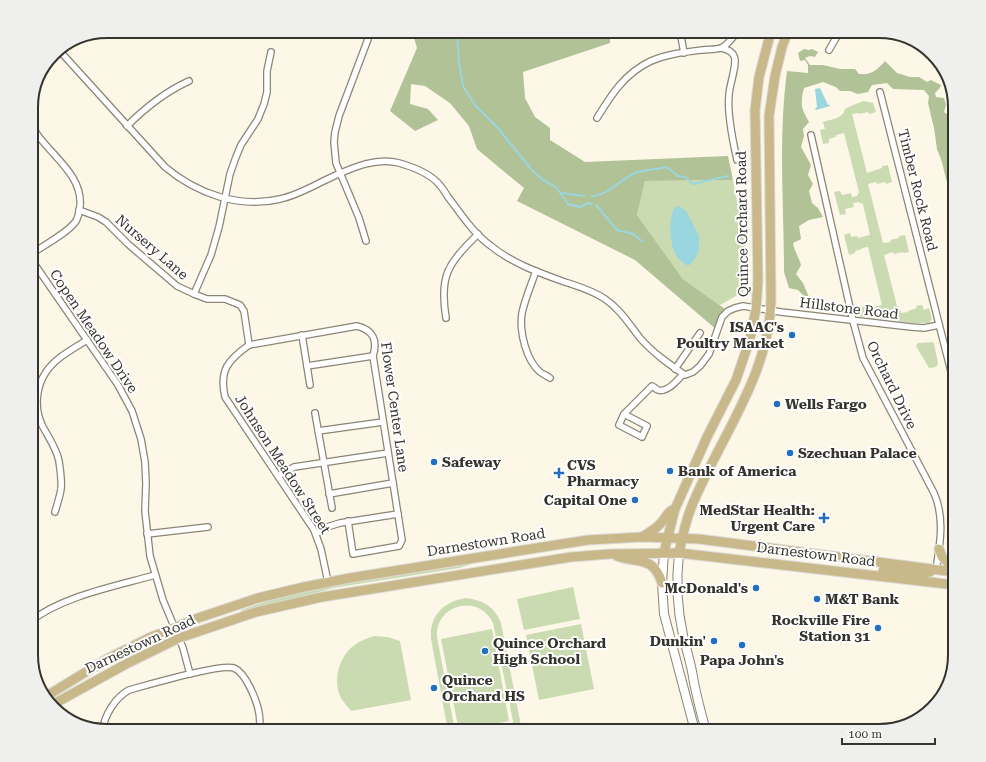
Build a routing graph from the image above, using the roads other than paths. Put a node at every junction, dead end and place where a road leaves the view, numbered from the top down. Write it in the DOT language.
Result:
graph roads {
  1 [pos="681,38"];
  2 [pos="732,38"];
  3 [pos="769,38"];
  4 [pos="785,38"];
  5 [pos="836,38"];
  6 [pos="368,39"];
  7 [pos="721,48"];
  8 [pos="829,50"];
  9 [pos="271,52"];
  10 [pos="684,52"];
  11 [pos="62,54"];
  12 [pos="189,81"];
  13 [pos="880,92"];
  14 [pos="597,118"];
  15 [pos="127,126"];
  16 [pos="38,135"];
  17 [pos="811,135"];
  18 [pos="737,160"];
  19 [pos="340,173"];
  20 [pos="226,199"];
  21 [pos="79,210"];
  22 [pos="478,234"];
  23 [pos="366,241"];
  24 [pos="38,249"];
  25 [pos="38,269"];
  26 [pos="536,271"];
  27 [pos="194,294"];
  28 [pos="756,309"];
  29 [pos="771,311"];
  30 [pos="446,318"];
  31 [pos="853,321"];
  32 [pos="939,325"];
  33 [pos="700,333"];
  34 [pos="302,336"];
  35 [pos="86,340"];
  36 [pos="249,345"];
  37 [pos="373,356"];
  38 [pos="948,360"];
  39 [pos="307,366"];
  40 [pos="675,369"];
  41 [pos="683,374"];
  42 [pos="550,378"];
  43 [pos="310,385"];
  44 [pos="38,395"];
  45 [pos="315,413"];
  46 [pos="720,413"];
  47 [pos="38,414"];
  48 [pos="624,414"];
  49 [pos="383,422"];
  50 [pos="318,431"];
  51 [pos="725,437"];
  52 [pos="388,453"];
  53 [pos="324,463"];
  54 [pos="278,476"];
  55 [pos="393,483"];
  56 [pos="329,494"];
  57 [pos="332,508"];
  58 [pos="675,509"];
  59 [pos="55,512"];
  60 [pos="398,514"];
  61 [pos="348,522"];
  62 [pos="208,527"];
  63 [pos="147,534"];
  64 [pos="316,534"];
  65 [pos="642,537"];
  66 [pos="668,537"];
  67 [pos="682,538"];
  68 [pos="939,549"];
  69 [pos="664,552"];
  70 [pos="680,553"];
  71 [pos="610,554"];
  72 [pos="948,563"];
  73 [pos="936,570"];
  74 [pos="948,571"];
  75 [pos="859,573"];
  76 [pos="155,575"];
  77 [pos="948,576"];
  78 [pos="328,582"];
  79 [pos="662,583"];
  80 [pos="948,584"];
  81 [pos="38,616"];
  82 [pos="174,627"];
  83 [pos="179,638"];
  84 [pos="190,674"];
  85 [pos="50,693"];
  86 [pos="57,702"];
  87 [pos="104,724"];
  88 [pos="260,724"];
  89 [pos="693,724"];
  90 [pos="704,724"];
  1 -- 10 [label="street"];
  2 -- 7 [label="street"];
  3 -- 28 [label="main road, Quince Orchard Road"];
  4 -- 29 [label="main road, Quince Orchard Road"];
  5 -- 8 [label="street"];
  6 -- 19 [label="street"];
  7 -- 10 [label="street"];
  7 -- 18 [label="street"];
  9 -- 20 [label="street"];
  10 -- 14 [label="street"];
  11 -- 15 [label="street"];
  12 -- 15 [label="street"];
  13 -- 32 [label="street, Timber Rock Road"];
  15 -- 20 [label="street"];
  16 -- 21 [label="street"];
  17 -- 31 [label="street, Orchard Drive"];
  19 -- 20 [label="street"];
  19 -- 22 [label="street"];
  19 -- 23 [label="street"];
  20 -- 27 [label="street"];
  21 -- 24 [label="street"];
  21 -- 27 [label="street, Nursery Lane"];
  22 -- 26 [label="street"];
  22 -- 30 [label="street"];
  25 -- 35 [label="street, Copen Meadow Drive"];
  26 -- 40 [label="street"];
  26 -- 42 [label="street"];
  27 -- 36 [label="street, Nursery Lane"];
  28 -- 29 [label="street, Hillstone Road"];
  28 -- 41 [label="street, Hillstone Road"];
  28 -- 46 [label="main road, Quince Orchard Road"];
  29 -- 31 [label="street, Hillstone Road"];
  29 -- 51 [label="main road, Quince Orchard Road"];
  31 -- 32 [label="street, Hillstone Road"];
  31 -- 68 [label="street, Orchard Drive"];
  32 -- 38 [label="street, Timber Rock Road"];
  33 -- 40 [label="street"];
  34 -- 36 [label="street, Flower Center Lane"];
  34 -- 37 [label="street, Flower Center Lane"];
  34 -- 39 [label="street"];
  35 -- 44 [label="street"];
  35 -- 63 [label="street, Copen Meadow Drive"];
  36 -- 54 [label="street, Johnson Meadow Street"];
  37 -- 39 [label="street"];
  37 -- 49 [label="street, Flower Center Lane"];
  39 -- 43 [label="street"];
  40 -- 41 [label="street"];
  41 -- 48 [label="street, Hillstone Road"];
  45 -- 50 [label="street, Johnson Meadow Street"];
  46 -- 51 [label="main road"];
  46 -- 58 [label="main road, Quince Orchard Road"];
  47 -- 59 [label="street"];
  48 -- 48 [label="street"];
  49 -- 50 [label="street"];
  49 -- 52 [label="street, Flower Center Lane"];
  50 -- 53 [label="street, Johnson Meadow Street"];
  51 -- 67 [label="main road, Quince Orchard Road"];
  52 -- 53 [label="street"];
  52 -- 55 [label="street, Flower Center Lane"];
  53 -- 54 [label="street"];
  53 -- 56 [label="street, Johnson Meadow Street"];
  54 -- 64 [label="street, Johnson Meadow Street"];
  55 -- 56 [label="street, Johnson Meadow Street"];
  55 -- 60 [label="street, Flower Center Lane"];
  56 -- 57 [label="street, Johnson Meadow Street"];
  58 -- 65 [label="main road"];
  58 -- 66 [label="main road, Quince Orchard Road"];
  60 -- 61 [label="street"];
  60 -- 61 [label="street, Johnson Meadow Street"];
  61 -- 64 [label="street"];
  62 -- 63 [label="street"];
  63 -- 76 [label="street, Copen Meadow Drive"];
  64 -- 78 [label="street, Johnson Meadow Street"];
  65 -- 66 [label="main road, Darnestown Road"];
  65 -- 78 [label="main road, Darnestown Road"];
  66 -- 67 [label="main road, Darnestown Road"];
  66 -- 69 [label="main road, Quince Orchard Road"];
  67 -- 70 [label="main road, Quince Orchard Road"];
  67 -- 73 [label="main road, Darnestown Road"];
  68 -- 72 [label="main road"];
  68 -- 73 [label="street, Orchard Drive"];
  69 -- 70 [label="main road, Darnestown Road"];
  69 -- 71 [label="main road, Darnestown Road"];
  69 -- 79 [label="street, Quince Orchard Road"];
  70 -- 75 [label="main road, Darnestown Road"];
  70 -- 90 [label="street, Quince Orchard Road"];
  71 -- 79 [label="main road"];
  71 -- 83 [label="main road, Darnestown Road"];
  73 -- 74 [label="main road, Darnestown Road"];
  73 -- 75 [label="main road"];
  73 -- 77 [label="main road"];
  75 -- 80 [label="main road, Darnestown Road"];
  76 -- 81 [label="street"];
  76 -- 82 [label="street, Copen Meadow Drive"];
  78 -- 82 [label="main road, Darnestown Road"];
  79 -- 89 [label="street, Quince Orchard Road"];
  82 -- 83 [label="street, Copen Meadow Drive"];
  82 -- 85 [label="main road, Darnestown Road"];
  83 -- 84 [label="street, Copen Meadow Drive"];
  83 -- 86 [label="main road, Darnestown Road"];
  84 -- 87 [label="street"];
  84 -- 88 [label="street"];
}
